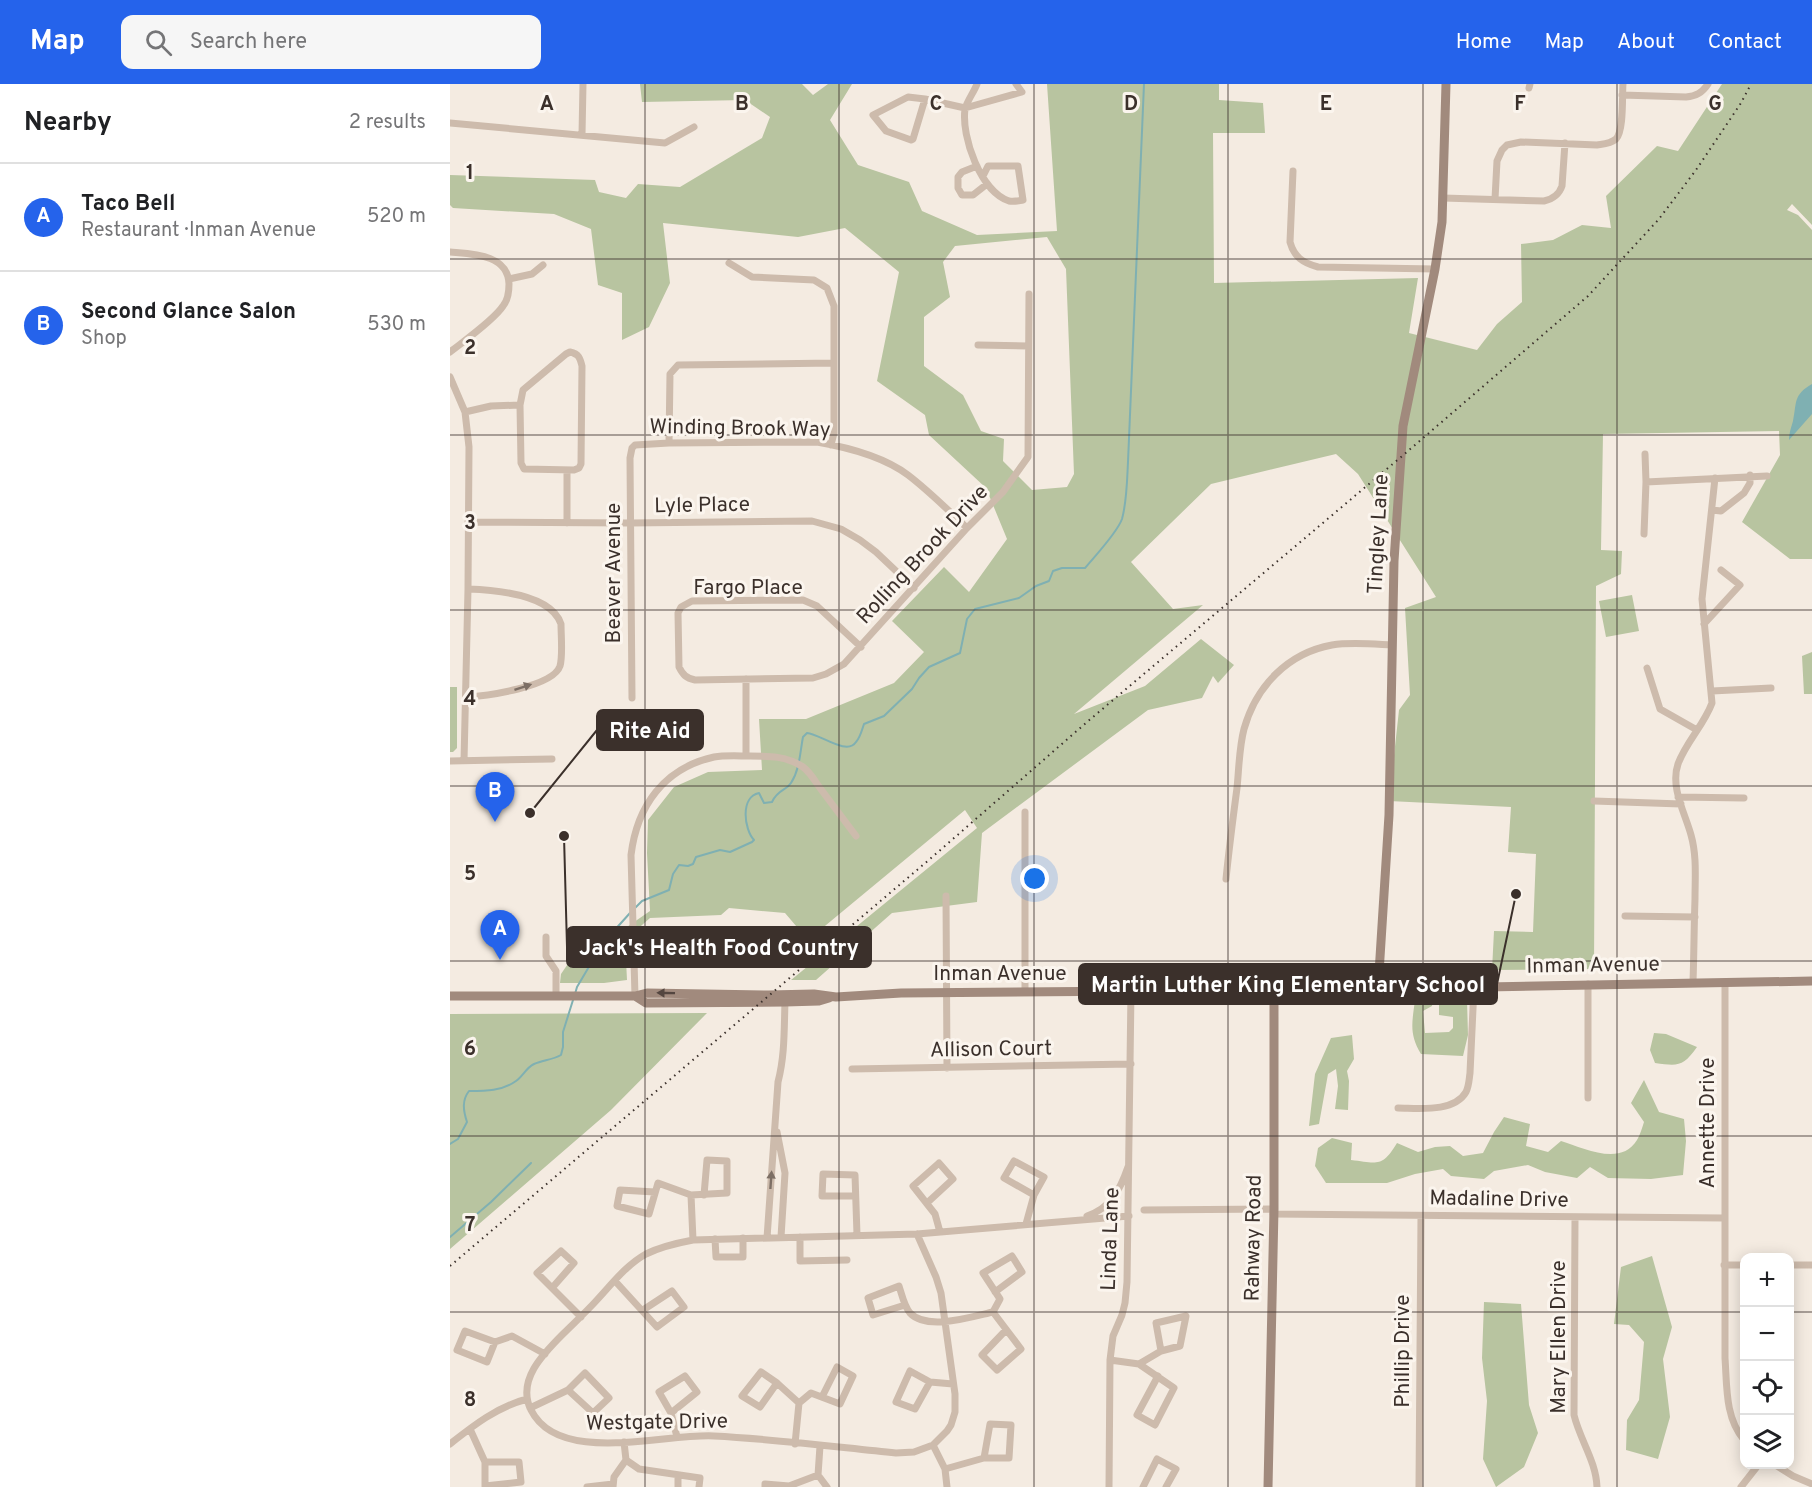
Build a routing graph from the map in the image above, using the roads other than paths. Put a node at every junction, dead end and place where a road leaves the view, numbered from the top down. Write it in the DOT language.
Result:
graph roads {
  1 [pos="583,84"];
  2 [pos="977,84"];
  3 [pos="1016,84"];
  4 [pos="1446,84"];
  5 [pos="1623,84"];
  6 [pos="1708,84"];
  7 [pos="1622,95"];
  8 [pos="925,99"];
  9 [pos="965,108"];
  10 [pos="450,123"];
  11 [pos="694,127"];
  12 [pos="582,135"];
  13 [pos="1565,143"];
  14 [pos="977,166"];
  15 [pos="1293,171"];
  16 [pos="983,176"];
  17 [pos="987,184"];
  18 [pos="1443,198"];
  19 [pos="1495,199"];
  20 [pos="450,252"];
  21 [pos="729,263"];
  22 [pos="543,265"];
  23 [pos="1434,269"];
  24 [pos="509,279"];
  25 [pos="1029,294"];
  26 [pos="978,345"];
  27 [pos="1028,346"];
  28 [pos="450,352"];
  29 [pos="834,363"];
  30 [pos="450,376"];
  31 [pos="520,405"];
  32 [pos="465,412"];
  33 [pos="669,443"];
  34 [pos="831,445"];
  35 [pos="632,448"];
  36 [pos="1645,454"];
  37 [pos="567,470"];
  38 [pos="1750,476"];
  39 [pos="1767,476"];
  40 [pos="1715,478"];
  41 [pos="1646,482"];
  42 [pos="1712,510"];
  43 [pos="468,522"];
  44 [pos="567,523"];
  45 [pos="630,523"];
  46 [pos="967,528"];
  47 [pos="1644,534"];
  48 [pos="1721,570"];
  49 [pos="468,588"];
  50 [pos="914,588"];
  51 [pos="1704,624"];
  52 [pos="1392,645"];
  53 [pos="861,646"];
  54 [pos="679,667"];
  55 [pos="1647,668"];
  56 [pos="746,680"];
  57 [pos="1771,688"];
  58 [pos="1712,691"];
  59 [pos="466,697"];
  60 [pos="632,698"];
  61 [pos="1697,730"];
  62 [pos="746,756"];
  63 [pos="552,759"];
  64 [pos="450,761"];
  65 [pos="464,761"];
  66 [pos="1744,798"];
  67 [pos="1594,801"];
  68 [pos="1680,801"];
  69 [pos="1026,812"];
  70 [pos="856,836"];
  71 [pos="1226,879"];
  72 [pos="946,896"];
  73 [pos="1625,916"];
  74 [pos="1695,917"];
  75 [pos="546,937"];
  76 [pos="1812,981"];
  77 [pos="1693,982"];
  78 [pos="1725,982"];
  79 [pos="1588,984"];
  80 [pos="1473,987"];
  81 [pos="1274,989"];
  82 [pos="1378,989"];
  83 [pos="1131,991"];
  84 [pos="947,992"];
  85 [pos="1025,992"];
  86 [pos="450,996"];
  87 [pos="556,996"];
  88 [pos="635,996"];
  89 [pos="836,997"];
  90 [pos="785,1002"];
  91 [pos="1131,1064"];
  92 [pos="947,1068"];
  93 [pos="852,1069"];
  94 [pos="1588,1098"];
  95 [pos="1398,1108"];
  96 [pos="776,1124"];
  97 [pos="1130,1162"];
  98 [pos="655,1192"];
  99 [pos="691,1195"];
  100 [pos="704,1195"];
  101 [pos="1034,1195"];
  102 [pos="855,1196"];
  103 [pos="927,1203"];
  104 [pos="1144,1210"];
  105 [pos="1274,1212"];
  106 [pos="1129,1216"];
  107 [pos="1420,1216"];
  108 [pos="1575,1218"];
  109 [pos="1724,1218"];
  110 [pos="1063,1220"];
  111 [pos="1026,1224"];
  112 [pos="940,1232"];
  113 [pos="917,1234"];
  114 [pos="857,1235"];
  115 [pos="781,1237"];
  116 [pos="800,1237"];
  117 [pos="743,1238"];
  118 [pos="767,1238"];
  119 [pos="715,1239"];
  120 [pos="693,1240"];
  121 [pos="848,1260"];
  122 [pos="1724,1265"];
  123 [pos="1740,1265"];
  124 [pos="1794,1265"];
  125 [pos="1812,1265"];
  126 [pos="615,1281"];
  127 [pos="552,1288"];
  128 [pos="995,1292"];
  129 [pos="905,1305"];
  130 [pos="643,1310"];
  131 [pos="993,1312"];
  132 [pos="581,1317"];
  133 [pos="944,1322"];
  134 [pos="1006,1330"];
  135 [pos="495,1342"];
  136 [pos="1161,1351"];
  137 [pos="545,1354"];
  138 [pos="1110,1360"];
  139 [pos="1139,1364"];
  140 [pos="1158,1376"];
  141 [pos="930,1382"];
  142 [pos="777,1383"];
  143 [pos="953,1384"];
  144 [pos="568,1390"];
  145 [pos="822,1397"];
  146 [pos="527,1399"];
  147 [pos="799,1403"];
  148 [pos="530,1408"];
  149 [pos="671,1413"];
  150 [pos="470,1429"];
  151 [pos="1740,1433"];
  152 [pos="677,1437"];
  153 [pos="624,1442"];
  154 [pos="795,1443"];
  155 [pos="450,1444"];
  156 [pos="933,1445"];
  157 [pos="820,1446"];
  158 [pos="984,1458"];
  159 [pos="626,1460"];
  160 [pos="485,1462"];
  161 [pos="945,1469"];
  162 [pos="1755,1469"];
  163 [pos="1782,1469"];
  164 [pos="678,1475"];
  165 [pos="818,1475"];
  166 [pos="1812,1484"];
  167 [pos="613,1486"];
  168 [pos="789,1486"];
  169 [pos="587,1487"];
  170 [pos="678,1487"];
  171 [pos="699,1487"];
  172 [pos="765,1487"];
  173 [pos="827,1487"];
  174 [pos="947,1487"];
  175 [pos="1109,1487"];
  176 [pos="1143,1487"];
  177 [pos="1166,1487"];
  178 [pos="1268,1487"];
  179 [pos="1419,1487"];
  180 [pos="1597,1487"];
  181 [pos="1741,1487"];
  1 -- 12 [label="street"];
  2 -- 9 [label="street"];
  3 -- 9 [label="street"];
  4 -- 18 [label="main road, Tingley Lane"];
  5 -- 7 [label="street"];
  6 -- 7 [label="street"];
  7 -- 13 [label="street"];
  8 -- 8 [label="street"];
  8 -- 9 [label="street"];
  9 -- 14 [label="street"];
  10 -- 12 [label="street"];
  11 -- 12 [label="street"];
  13 -- 19 [label="street"];
  13 -- 19 [label="street"];
  14 -- 16 [label="street"];
  14 -- 17 [label="street"];
  15 -- 23 [label="street"];
  16 -- 17 [label="street"];
  16 -- 17 [label="street"];
  18 -- 19 [label="street"];
  18 -- 23 [label="main road, Tingley Lane"];
  20 -- 24 [label="street"];
  21 -- 29 [label="street"];
  22 -- 24 [label="street"];
  23 -- 52 [label="main road, Tingley Lane"];
  24 -- 28 [label="street"];
  25 -- 27 [label="street, Rolling Brook Drive"];
  26 -- 27 [label="street"];
  27 -- 46 [label="street, Rolling Brook Drive"];
  29 -- 33 [label="street"];
  29 -- 34 [label="street"];
  30 -- 32 [label="street"];
  31 -- 32 [label="street"];
  31 -- 37 [label="street"];
  31 -- 37 [label="street"];
  32 -- 43 [label="street"];
  33 -- 34 [label="street, Winding Brook Way"];
  33 -- 35 [label="street, Winding Brook Way"];
  34 -- 46 [label="street, Winding Brook Way"];
  35 -- 45 [label="street, Beaver Avenue"];
  36 -- 41 [label="street"];
  37 -- 44 [label="street"];
  38 -- 39 [label="street"];
  38 -- 40 [label="street"];
  38 -- 42 [label="street"];
  40 -- 41 [label="street"];
  40 -- 42 [label="street"];
  41 -- 47 [label="street"];
  42 -- 51 [label="street"];
  43 -- 44 [label="street, Lyle Place"];
  43 -- 49 [label="street"];
  44 -- 45 [label="street, Lyle Place"];
  45 -- 50 [label="street, Lyle Place"];
  45 -- 60 [label="street, Beaver Avenue"];
  46 -- 50 [label="street, Rolling Brook Drive"];
  48 -- 51 [label="street"];
  49 -- 59 [label="street"];
  59 -- 49 [label="street, one-way"];
  50 -- 53 [label="street, Rolling Brook Drive"];
  51 -- 58 [label="street"];
  52 -- 71 [label="street"];
  52 -- 82 [label="main road, Tingley Lane"];
  53 -- 54 [label="street, Fargo Place"];
  53 -- 56 [label="street, Rolling Brook Drive"];
  54 -- 56 [label="street, Rolling Brook Drive"];
  55 -- 61 [label="street"];
  56 -- 62 [label="street"];
  57 -- 58 [label="street"];
  58 -- 61 [label="street"];
  59 -- 65 [label="street"];
  61 -- 68 [label="street"];
  62 -- 70 [label="street"];
  62 -- 88 [label="street"];
  63 -- 65 [label="street"];
  64 -- 65 [label="street"];
  66 -- 68 [label="street"];
  67 -- 68 [label="street"];
  68 -- 74 [label="street"];
  69 -- 85 [label="street"];
  72 -- 84 [label="street"];
  73 -- 74 [label="street"];
  74 -- 77 [label="street"];
  75 -- 87 [label="street"];
  76 -- 78 [label="main road, Inman Avenue"];
  77 -- 78 [label="main road, Inman Avenue"];
  77 -- 79 [label="main road, Inman Avenue"];
  78 -- 109 [label="street, Annette Drive"];
  79 -- 80 [label="main road, Inman Avenue"];
  79 -- 94 [label="street"];
  80 -- 82 [label="main road, Inman Avenue"];
  80 -- 95 [label="street"];
  81 -- 82 [label="main road, Inman Avenue"];
  81 -- 83 [label="main road, Inman Avenue"];
  81 -- 105 [label="main road, Rahway Road"];
  83 -- 85 [label="main road, Inman Avenue"];
  83 -- 91 [label="street, Linda Lane"];
  84 -- 85 [label="main road, Inman Avenue"];
  84 -- 89 [label="main road, Inman Avenue"];
  84 -- 92 [label="street"];
  86 -- 87 [label="main road, Inman Avenue"];
  87 -- 88 [label="main road, Inman Avenue"];
  89 -- 88 [label="main road, Inman Avenue, one-way"];
  88 -- 90 [label="main road, Inman Avenue"];
  89 -- 90 [label="main road, Inman Avenue"];
  90 -- 96 [label="street"];
  91 -- 92 [label="street, Allison Court"];
  91 -- 97 [label="street, Linda Lane"];
  92 -- 93 [label="street, Allison Court"];
  96 -- 115 [label="street"];
  118 -- 96 [label="street, one-way"];
  97 -- 106 [label="street, Linda Lane"];
  97 -- 110 [label="street"];
  98 -- 98 [label="street"];
  98 -- 99 [label="street"];
  99 -- 100 [label="street"];
  99 -- 120 [label="street"];
  100 -- 100 [label="street"];
  101 -- 101 [label="street"];
  101 -- 111 [label="street"];
  102 -- 102 [label="street"];
  102 -- 114 [label="street"];
  103 -- 103 [label="street"];
  103 -- 112 [label="street"];
  104 -- 105 [label="street, Madaline Drive"];
  105 -- 107 [label="street, Madaline Drive"];
  105 -- 178 [label="main road, Rahway Road"];
  106 -- 110 [label="street, Westgate Drive"];
  106 -- 138 [label="street, Linda Lane"];
  107 -- 108 [label="street, Madaline Drive"];
  107 -- 179 [label="street, Phillip Drive"];
  108 -- 109 [label="street, Madaline Drive"];
  108 -- 180 [label="street, Mary Ellen Drive"];
  109 -- 122 [label="street, Annette Drive"];
  110 -- 111 [label="street, Westgate Drive"];
  111 -- 112 [label="street, Westgate Drive"];
  112 -- 113 [label="street, Westgate Drive"];
  113 -- 114 [label="street, Westgate Drive"];
  113 -- 133 [label="street"];
  114 -- 116 [label="street, Westgate Drive"];
  115 -- 116 [label="street, Westgate Drive"];
  115 -- 118 [label="street, Westgate Drive"];
  116 -- 121 [label="street"];
  117 -- 118 [label="street, Westgate Drive"];
  117 -- 119 [label="street, Westgate Drive"];
  117 -- 119 [label="street"];
  119 -- 120 [label="street, Westgate Drive"];
  120 -- 126 [label="street, Westgate Drive"];
  122 -- 123 [label="street"];
  122 -- 151 [label="street, Annette Drive"];
  124 -- 125 [label="street"];
  126 -- 130 [label="street"];
  126 -- 132 [label="street, Westgate Drive"];
  127 -- 127 [label="street"];
  127 -- 132 [label="street"];
  128 -- 128 [label="street"];
  128 -- 131 [label="street"];
  129 -- 129 [label="street"];
  129 -- 133 [label="street"];
  130 -- 130 [label="street"];
  131 -- 133 [label="street"];
  131 -- 134 [label="street"];
  132 -- 137 [label="street, Westgate Drive"];
  133 -- 143 [label="street"];
  134 -- 134 [label="street"];
  135 -- 135 [label="street"];
  135 -- 137 [label="street"];
  136 -- 136 [label="street"];
  136 -- 139 [label="street"];
  137 -- 146 [label="street, Westgate Drive"];
  138 -- 139 [label="street"];
  138 -- 175 [label="street, Linda Lane"];
  139 -- 140 [label="street"];
  140 -- 140 [label="street"];
  141 -- 141 [label="street"];
  141 -- 143 [label="street"];
  142 -- 142 [label="street"];
  142 -- 147 [label="street"];
  143 -- 156 [label="street"];
  144 -- 144 [label="street"];
  144 -- 148 [label="street"];
  145 -- 145 [label="street"];
  145 -- 147 [label="street"];
  146 -- 148 [label="street, Westgate Drive"];
  146 -- 150 [label="street"];
  147 -- 154 [label="street"];
  148 -- 153 [label="street, Westgate Drive"];
  149 -- 149 [label="street"];
  149 -- 152 [label="street"];
  150 -- 155 [label="street"];
  150 -- 160 [label="street"];
  152 -- 153 [label="street, Westgate Drive"];
  152 -- 154 [label="street, Westgate Drive"];
  153 -- 159 [label="street"];
  154 -- 157 [label="street, Westgate Drive"];
  156 -- 157 [label="street, Westgate Drive"];
  156 -- 161 [label="street"];
  157 -- 165 [label="street"];
  158 -- 158 [label="street"];
  158 -- 161 [label="street"];
  159 -- 164 [label="street"];
  159 -- 167 [label="street"];
  160 -- 160 [label="street"];
  161 -- 174 [label="street"];
  162 -- 181 [label="street"];
  163 -- 166 [label="street"];
  164 -- 170 [label="street"];
  164 -- 171 [label="street"];
  165 -- 168 [label="street"];
  165 -- 173 [label="street"];
  167 -- 169 [label="street"];
  168 -- 172 [label="street"];
  176 -- 177 [label="street"];
}
